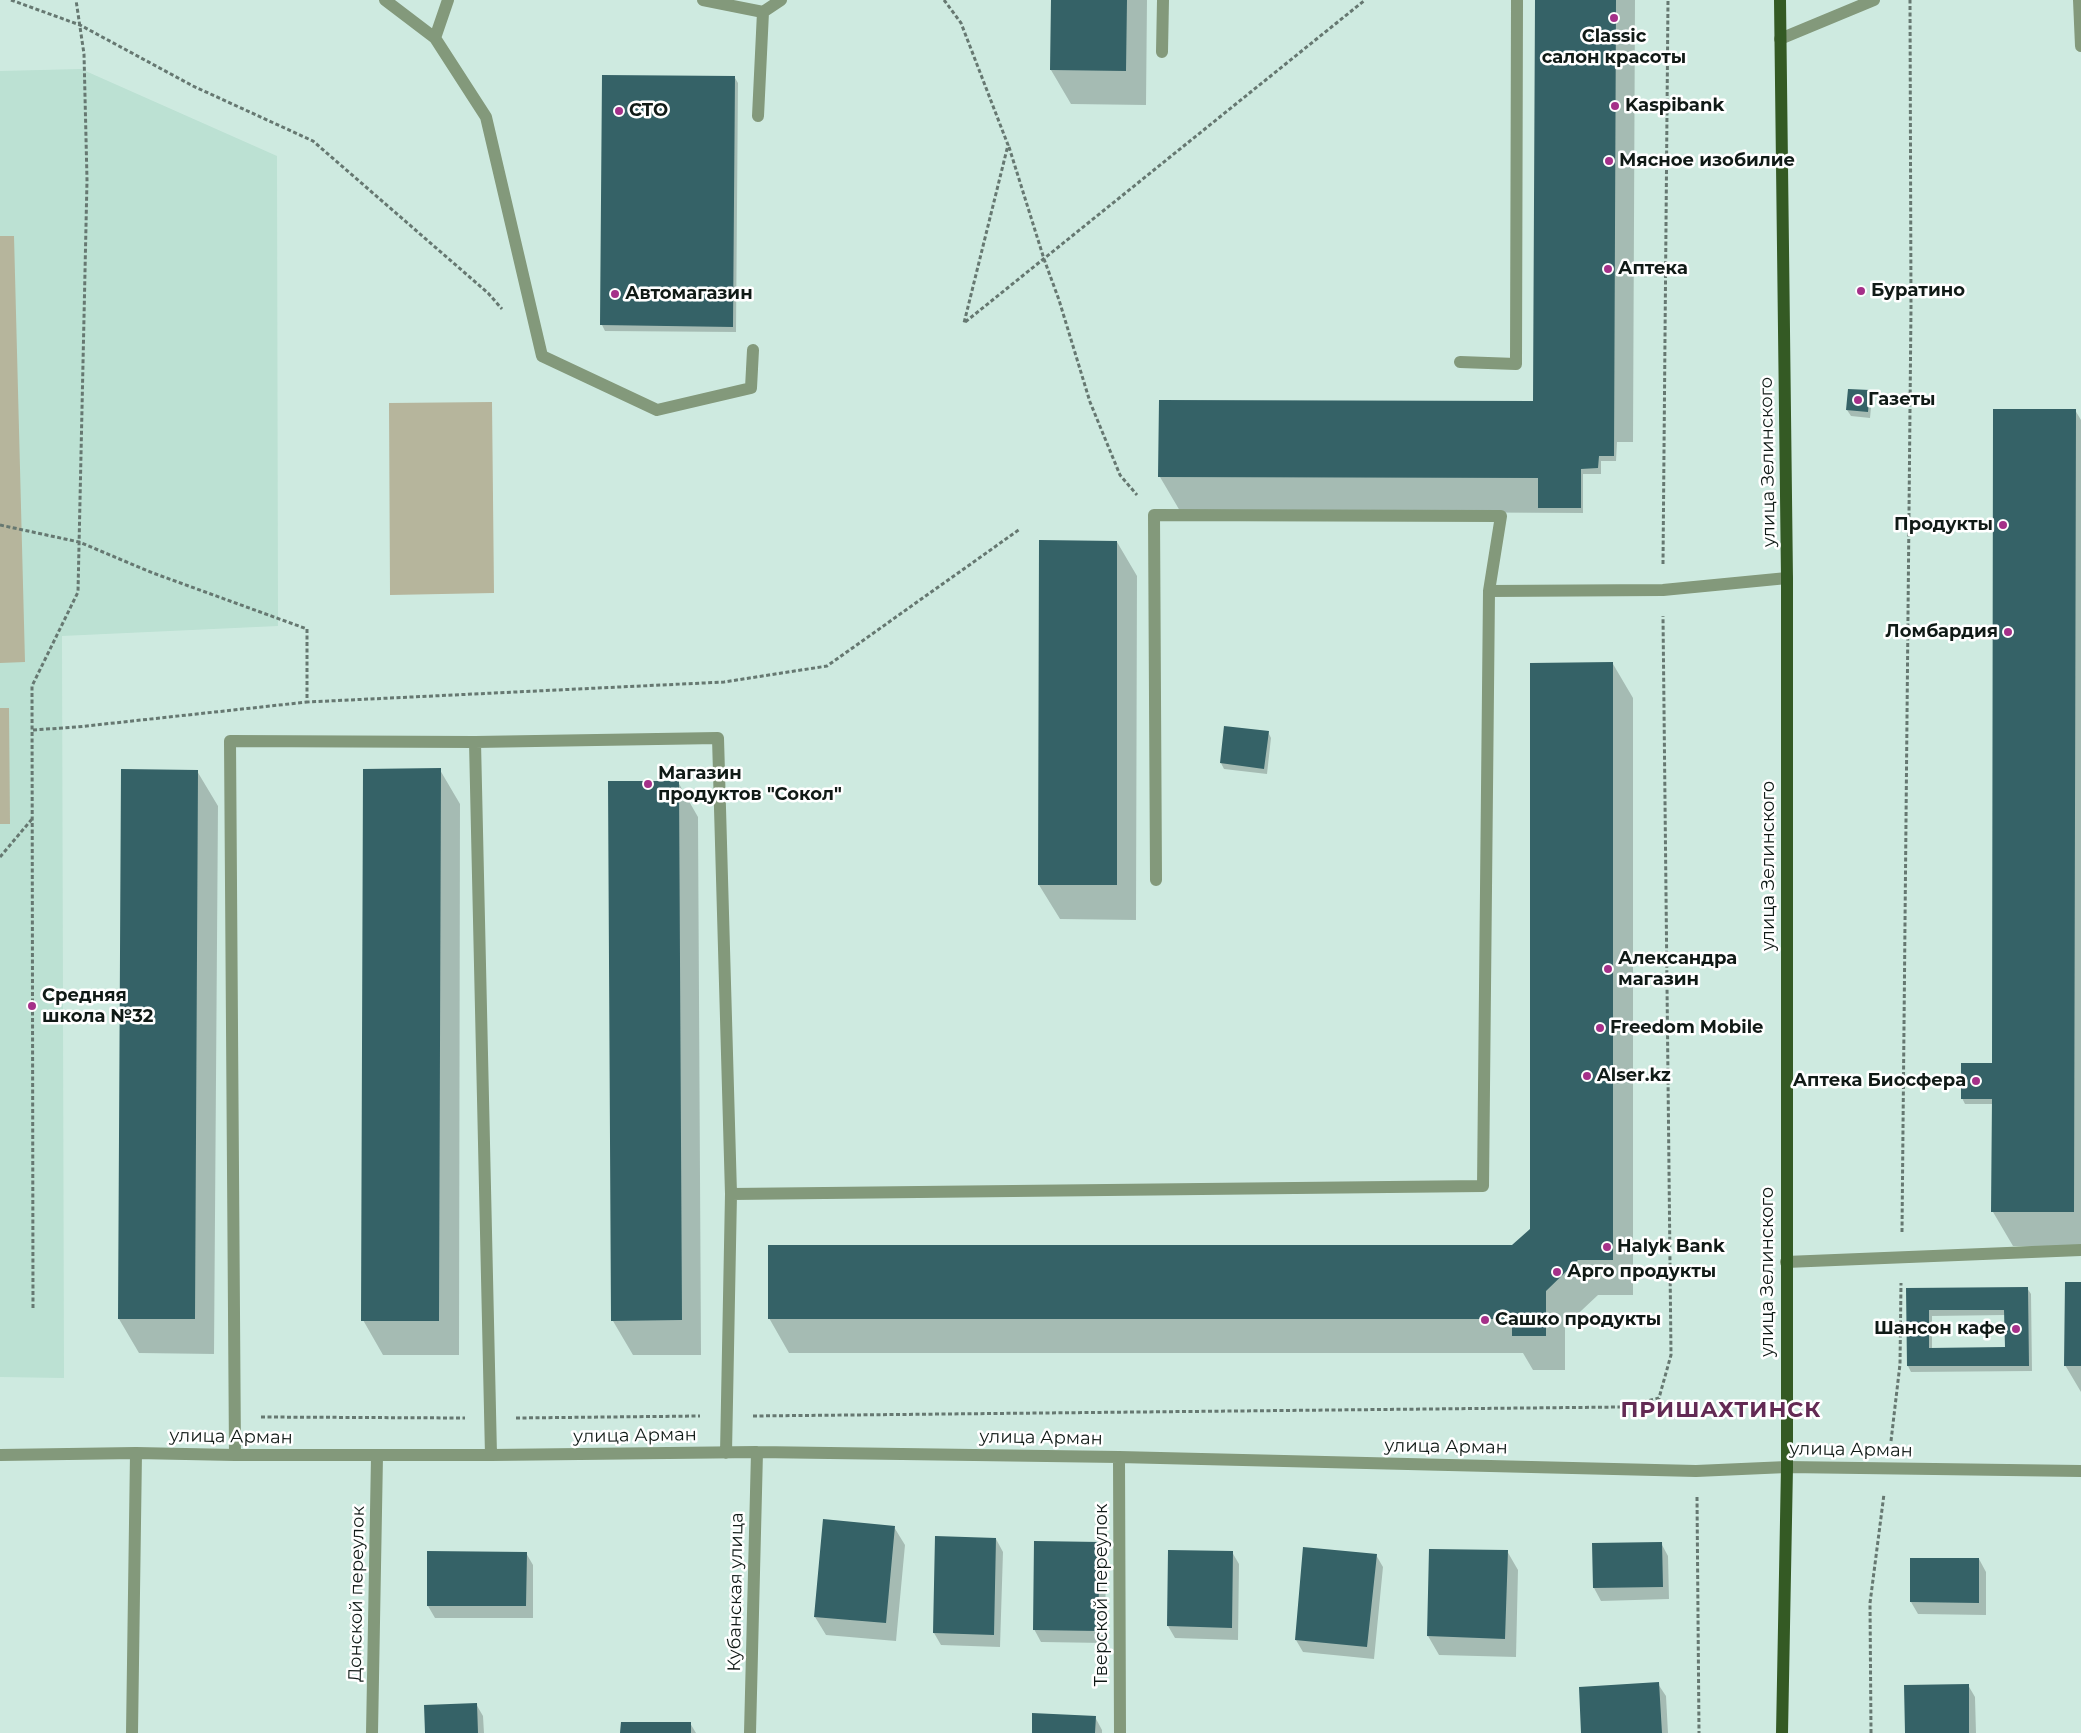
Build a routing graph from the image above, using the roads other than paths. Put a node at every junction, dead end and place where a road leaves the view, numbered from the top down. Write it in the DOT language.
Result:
graph roads {
  1 [pos="385,0"];
  2 [pos="448,0"];
  3 [pos="703,0"];
  4 [pos="781,0"];
  5 [pos="1163,0"];
  6 [pos="1517,0"];
  7 [pos="1780,0"];
  8 [pos="1874,0"];
  9 [pos="2079,0"];
  10 [pos="763,12"];
  11 [pos="435,38"];
  12 [pos="1780,39"];
  13 [pos="2081,46"];
  14 [pos="1162,52"];
  15 [pos="758,116"];
  16 [pos="753,350"];
  17 [pos="1460,362"];
  18 [pos="1787,578"];
  19 [pos="1488,591"];
  20 [pos="475,742"];
  21 [pos="1156,880"];
  22 [pos="731,1194"];
  23 [pos="2081,1250"];
  24 [pos="1786,1262"];
  25 [pos="757,1452"];
  26 [pos="136,1453"];
  27 [pos="726,1453"];
  28 [pos="0,1455"];
  29 [pos="235,1455"];
  30 [pos="491,1455"];
  31 [pos="377,1456"];
  32 [pos="1120,1456"];
  33 [pos="1787,1467"];
  34 [pos="2081,1471"];
  35 [pos="132,1733"];
  36 [pos="372,1733"];
  37 [pos="750,1733"];
  38 [pos="1120,1733"];
  39 [pos="1782,1733"];
  1 -- 11 [label="street"];
  2 -- 11 [label="street"];
  3 -- 10 [label="street"];
  4 -- 10 [label="street"];
  5 -- 14 [label="street"];
  6 -- 17 [label="street"];
  7 -- 12 [label="main road, улица Зелинского"];
  8 -- 12 [label="street"];
  9 -- 13 [label="street"];
  10 -- 15 [label="street"];
  11 -- 16 [label="street"];
  12 -- 18 [label="main road, улица Зелинского"];
  18 -- 19 [label="street"];
  18 -- 24 [label="main road, улица Зелинского"];
  19 -- 21 [label="street"];
  19 -- 22 [label="street"];
  20 -- 22 [label="street"];
  20 -- 29 [label="street"];
  20 -- 30 [label="street"];
  22 -- 27 [label="street"];
  23 -- 24 [label="street"];
  24 -- 33 [label="main road, улица Зелинского"];
  25 -- 27 [label="street, улица Арман"];
  25 -- 32 [label="street, улица Арман"];
  25 -- 37 [label="street, Кубанская улица"];
  26 -- 28 [label="street, улица Арман"];
  26 -- 29 [label="street, улица Арман"];
  26 -- 35 [label="street"];
  27 -- 30 [label="street, улица Арман"];
  29 -- 31 [label="street, улица Арман"];
  30 -- 31 [label="street, улица Арман"];
  31 -- 36 [label="street, Донской переулок"];
  32 -- 33 [label="street, улица Арман"];
  32 -- 38 [label="street, Тверской переулок"];
  33 -- 34 [label="street, улица Арман"];
  33 -- 39 [label="main road, улица Зелинского"];
}
